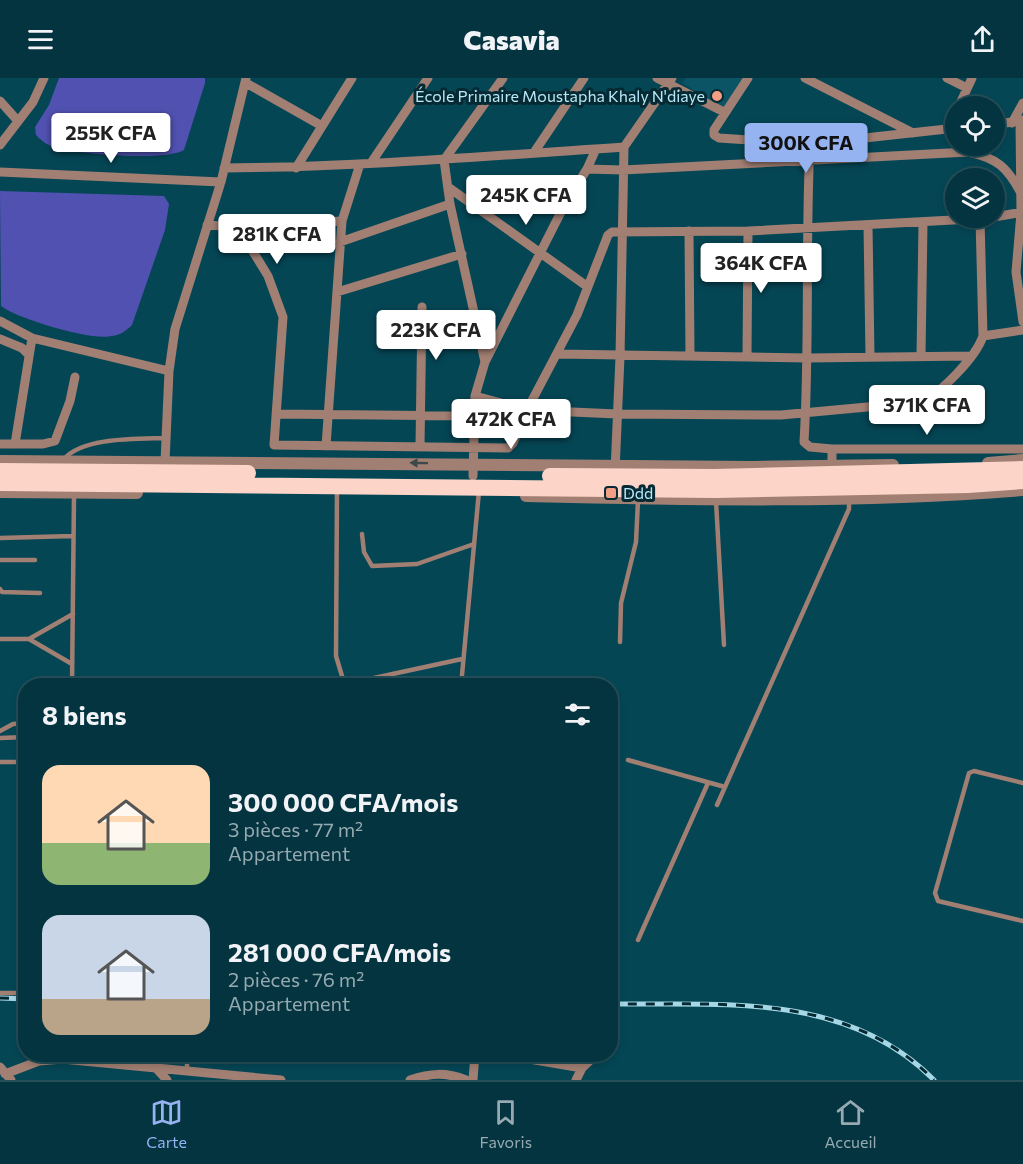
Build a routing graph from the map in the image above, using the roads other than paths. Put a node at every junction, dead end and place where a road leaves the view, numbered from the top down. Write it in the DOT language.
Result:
graph roads {
  1 [pos="44,78"];
  2 [pos="428,78"];
  3 [pos="503,78"];
  4 [pos="584,78"];
  5 [pos="657,78"];
  6 [pos="748,78"];
  7 [pos="805,78"];
  8 [pos="947,78"];
  9 [pos="972,78"];
  10 [pos="348,80"];
  11 [pos="246,81"];
  12 [pos="670,81"];
  13 [pos="967,88"];
  14 [pos="963,96"];
  15 [pos="0,101"];
  16 [pos="1023,103"];
  17 [pos="724,112"];
  18 [pos="17,120"];
  19 [pos="1018,121"];
  20 [pos="322,126"];
  21 [pos="945,130"];
  22 [pos="914,133"];
  23 [pos="810,144"];
  24 [pos="0,145"];
  25 [pos="624,147"];
  26 [pos="596,149"];
  27 [pos="535,151"];
  28 [pos="444,160"];
  29 [pos="809,160"];
  30 [pos="371,163"];
  31 [pos="360,164"];
  32 [pos="224,168"];
  33 [pos="296,168"];
  34 [pos="587,169"];
  35 [pos="623,170"];
  36 [pos="0,171"];
  37 [pos="221,182"];
  38 [pos="448,187"];
  39 [pos="1021,193"];
  40 [pos="450,204"];
  41 [pos="1022,212"];
  42 [pos="1005,215"];
  43 [pos="342,220"];
  44 [pos="945,221"];
  45 [pos="923,223"];
  46 [pos="207,225"];
  47 [pos="868,225"];
  48 [pos="238,227"];
  49 [pos="806,227"];
  50 [pos="980,228"];
  51 [pos="621,231"];
  52 [pos="689,231"];
  53 [pos="748,231"];
  54 [pos="340,242"];
  55 [pos="462,254"];
  56 [pos="542,254"];
  57 [pos="1020,271"];
  58 [pos="588,287"];
  59 [pos="337,292"];
  60 [pos="422,307"];
  61 [pos="0,321"];
  62 [pos="1023,322"];
  63 [pos="1023,330"];
  64 [pos="983,336"];
  65 [pos="32,338"];
  66 [pos="0,339"];
  67 [pos="558,354"];
  68 [pos="29,355"];
  69 [pos="690,356"];
  70 [pos="747,356"];
  71 [pos="870,356"];
  72 [pos="921,356"];
  73 [pos="970,356"];
  74 [pos="620,357"];
  75 [pos="808,358"];
  76 [pos="485,362"];
  77 [pos="169,371"];
  78 [pos="75,376"];
  79 [pos="475,396"];
  80 [pos="527,410"];
  81 [pos="806,412"];
  82 [pos="328,413"];
  83 [pos="276,414"];
  84 [pos="617,414"];
  85 [pos="422,415"];
  86 [pos="473,416"];
  87 [pos="165,438"];
  88 [pos="0,444"];
  89 [pos="15,444"];
  90 [pos="326,446"];
  91 [pos="420,446"];
  92 [pos="473,447"];
  93 [pos="832,449"];
  94 [pos="1023,449"];
  95 [pos="1023,460"];
  96 [pos="0,461"];
  97 [pos="62,461"];
  98 [pos="165,462"];
  99 [pos="832,465"];
  100 [pos="192,467"];
  101 [pos="1023,469"];
  102 [pos="0,471"];
  103 [pos="615,471"];
  104 [pos="752,472"];
  105 [pos="476,480"];
  106 [pos="1023,481"];
  107 [pos="0,483"];
  108 [pos="74,488"];
  109 [pos="337,489"];
  110 [pos="968,490"];
  111 [pos="1023,490"];
  112 [pos="0,492"];
  113 [pos="848,492"];
  114 [pos="715,495"];
  115 [pos="638,500"];
  116 [pos="362,534"];
  117 [pos="74,536"];
  118 [pos="0,538"];
  119 [pos="474,544"];
  120 [pos="0,560"];
  121 [pos="35,560"];
  122 [pos="0,589"];
  123 [pos="40,593"];
  124 [pos="73,614"];
  125 [pos="0,639"];
  126 [pos="29,639"];
  127 [pos="620,642"];
  128 [pos="724,645"];
  129 [pos="462,659"];
  130 [pos="72,664"];
  131 [pos="72,678"];
  132 [pos="343,678"];
  133 [pos="374,678"];
  134 [pos="461,678"];
  135 [pos="18,724"];
  136 [pos="0,731"];
  137 [pos="18,737"];
  138 [pos="0,738"];
  139 [pos="628,760"];
  140 [pos="0,762"];
  141 [pos="18,762"];
  142 [pos="708,783"];
  143 [pos="1023,783"];
  144 [pos="725,787"];
  145 [pos="717,806"];
  146 [pos="1023,921"];
  147 [pos="638,940"];
  148 [pos="0,993"];
  149 [pos="18,993"];
  150 [pos="36,1062"];
  151 [pos="97,1062"];
  152 [pos="187,1062"];
  153 [pos="474,1062"];
  154 [pos="547,1062"];
  155 [pos="588,1062"];
  156 [pos="155,1067"];
  157 [pos="582,1068"];
  158 [pos="4,1073"];
  159 [pos="187,1073"];
  160 [pos="232,1078"];
  161 [pos="167,1080"];
  162 [pos="281,1080"];
  163 [pos="410,1080"];
  164 [pos="466,1080"];
  165 [pos="473,1080"];
  166 [pos="576,1080"];
  1 -- 18 [label="street"];
  2 -- 30 [label="street"];
  3 -- 28 [label="street"];
  4 -- 27 [label="street"];
  5 -- 12 [label="street"];
  6 -- 17 [label="street"];
  7 -- 22 [label="street"];
  8 -- 13 [label="street"];
  9 -- 13 [label="street"];
  10 -- 20 [label="street"];
  11 -- 20 [label="street"];
  11 -- 32 [label="street"];
  12 -- 17 [label="street"];
  12 -- 25 [label="street"];
  13 -- 14 [label="street"];
  15 -- 18 [label="street"];
  16 -- 19 [label="street"];
  17 -- 23 [label="street"];
  18 -- 24 [label="street"];
  19 -- 39 [label="street"];
  20 -- 33 [label="street"];
  21 -- 22 [label="street"];
  22 -- 23 [label="street"];
  23 -- 29 [label="street"];
  25 -- 26 [label="street"];
  25 -- 35 [label="street"];
  26 -- 27 [label="street"];
  26 -- 34 [label="street"];
  27 -- 28 [label="street"];
  28 -- 30 [label="street"];
  28 -- 38 [label="street"];
  29 -- 35 [label="street"];
  29 -- 39 [label="street"];
  29 -- 49 [label="street"];
  30 -- 31 [label="street"];
  31 -- 33 [label="street"];
  31 -- 43 [label="street"];
  32 -- 33 [label="street"];
  32 -- 37 [label="street"];
  34 -- 35 [label="street"];
  34 -- 56 [label="street"];
  35 -- 51 [label="street"];
  36 -- 37 [label="street"];
  37 -- 46 [label="street"];
  38 -- 40 [label="street"];
  38 -- 56 [label="street"];
  39 -- 41 [label="street"];
  40 -- 54 [label="street"];
  40 -- 55 [label="street"];
  41 -- 42 [label="street"];
  41 -- 57 [label="street"];
  43 -- 48 [label="street"];
  43 -- 54 [label="street"];
  44 -- 45 [label="street"];
  45 -- 47 [label="street"];
  45 -- 72 [label="street"];
  46 -- 48 [label="street"];
  46 -- 77 [label="street"];
  47 -- 49 [label="street"];
  47 -- 71 [label="street"];
  48 -- 83 [label="street"];
  49 -- 53 [label="street"];
  49 -- 75 [label="street"];
  50 -- 64 [label="street"];
  51 -- 52 [label="street"];
  51 -- 58 [label="street"];
  51 -- 74 [label="street"];
  52 -- 53 [label="street"];
  52 -- 69 [label="street"];
  53 -- 70 [label="street"];
  54 -- 59 [label="street"];
  55 -- 59 [label="street"];
  55 -- 76 [label="street"];
  56 -- 58 [label="street"];
  56 -- 76 [label="street"];
  57 -- 62 [label="street"];
  58 -- 67 [label="street"];
  59 -- 82 [label="street"];
  60 -- 85 [label="street"];
  61 -- 65 [label="street"];
  63 -- 64 [label="street"];
  64 -- 73 [label="street"];
  65 -- 68 [label="street"];
  65 -- 77 [label="street"];
  66 -- 68 [label="street"];
  67 -- 74 [label="street"];
  67 -- 80 [label="street"];
  68 -- 89 [label="street"];
  69 -- 70 [label="street"];
  69 -- 74 [label="street"];
  70 -- 75 [label="street"];
  71 -- 72 [label="street"];
  71 -- 75 [label="street"];
  72 -- 73 [label="street"];
  73 -- 81 [label="street"];
  74 -- 84 [label="street"];
  75 -- 81 [label="street"];
  76 -- 79 [label="street"];
  77 -- 87 [label="street"];
  78 -- 89 [label="street"];
  79 -- 80 [label="street"];
  79 -- 86 [label="street"];
  80 -- 84 [label="street"];
  80 -- 92 [label="street"];
  81 -- 84 [label="street"];
  81 -- 93 [label="street"];
  82 -- 83 [label="street"];
  82 -- 85 [label="street"];
  82 -- 90 [label="street"];
  83 -- 90 [label="street"];
  84 -- 103 [label="street"];
  85 -- 86 [label="street"];
  85 -- 91 [label="street"];
  86 -- 92 [label="street"];
  87 -- 97 [label="lane"];
  87 -- 98 [label="street"];
  88 -- 89 [label="street"];
  90 -- 91 [label="street"];
  91 -- 92 [label="street"];
  92 -- 105 [label="street"];
  93 -- 94 [label="street"];
  93 -- 99 [label="street"];
  95 -- 99 [label="street"];
  96 -- 97 [label="street"];
  97 -- 98 [label="street"];
  98 -- 100 [label="street"];
  99 -- 104 [label="street"];
  100 -- 102 [label="highway"];
  105 -- 100 [label="highway, one-way"];
  101 -- 104 [label="highway"];
  103 -- 104 [label="highway"];
  103 -- 105 [label="highway"];
  105 -- 109 [label="highway"];
  105 -- 114 [label="highway"];
  105 -- 115 [label="street"];
  105 -- 119 [label="lane"];
  106 -- 110 [label="highway"];
  107 -- 108 [label="highway"];
  108 -- 109 [label="highway"];
  108 -- 112 [label="street"];
  108 -- 117 [label="lane"];
  109 -- 132 [label="lane"];
  110 -- 111 [label="street"];
  110 -- 113 [label="highway"];
  113 -- 114 [label="highway"];
  113 -- 144 [label="lane"];
  114 -- 115 [label="street"];
  114 -- 128 [label="lane"];
  115 -- 127 [label="lane"];
  116 -- 119 [label="lane"];
  117 -- 118 [label="lane"];
  117 -- 124 [label="lane"];
  119 -- 129 [label="lane"];
  120 -- 121 [label="lane"];
  122 -- 123 [label="lane"];
  124 -- 126 [label="lane"];
  124 -- 130 [label="lane"];
  125 -- 126 [label="lane"];
  126 -- 130 [label="lane"];
  129 -- 133 [label="lane"];
  129 -- 134 [label="lane"];
  130 -- 131 [label="lane"];
  135 -- 136 [label="lane"];
  137 -- 138 [label="lane"];
  139 -- 142 [label="lane"];
  140 -- 141 [label="lane"];
  142 -- 144 [label="lane"];
  142 -- 147 [label="lane"];
  143 -- 146 [label="lane"];
  144 -- 145 [label="lane"];
  148 -- 149 [label="lane"];
  150 -- 158 [label="street"];
  151 -- 156 [label="street"];
  152 -- 159 [label="lane"];
  153 -- 165 [label="street"];
  154 -- 157 [label="street"];
  155 -- 157 [label="street"];
  156 -- 159 [label="street"];
  156 -- 161 [label="street"];
  157 -- 166 [label="street"];
  159 -- 160 [label="street"];
  160 -- 162 [label="street"];
  163 -- 164 [label="street"];
}
